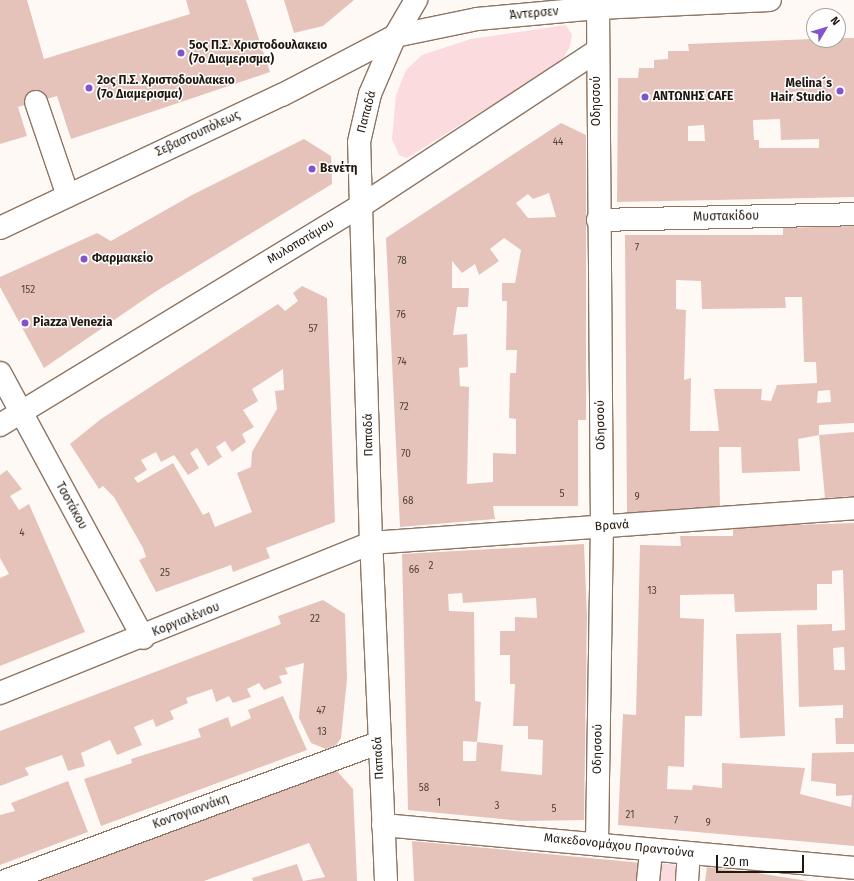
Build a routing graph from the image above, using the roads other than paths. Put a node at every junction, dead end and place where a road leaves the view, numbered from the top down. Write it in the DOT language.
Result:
graph roads {
  1 [pos="416,0"];
  2 [pos="770,0"];
  3 [pos="598,8"];
  4 [pos="394,36"];
  5 [pos="597,51"];
  6 [pos="36,102"];
  7 [pos="68,196"];
  8 [pos="364,204"];
  9 [pos="854,214"];
  10 [pos="598,220"];
  11 [pos="0,228"];
  12 [pos="0,373"];
  13 [pos="20,413"];
  14 [pos="0,426"];
  15 [pos="854,508"];
  16 [pos="602,527"];
  17 [pos="371,544"];
  18 [pos="143,638"];
  19 [pos="0,693"];
  20 [pos="378,743"];
  21 [pos="383,825"];
  22 [pos="597,843"];
  23 [pos="651,851"];
  24 [pos="689,853"];
  25 [pos="854,868"];
  26 [pos="4,881"];
  27 [pos="386,881"];
  28 [pos="648,881"];
  29 [pos="687,881"];
  1 -- 4 [label="street, Παπαδά"];
  2 -- 3 [label="street, Άντερσεν"];
  3 -- 4 [label="street, Άντερσεν"];
  3 -- 5 [label="street, Οδησσού"];
  4 -- 7 [label="street, Σεβαστουπόλεως"];
  4 -- 8 [label="street, Παπαδά"];
  5 -- 8 [label="street, Μυλοποτάμου"];
  5 -- 10 [label="street, Οδησσού"];
  6 -- 7 [label="street"];
  7 -- 11 [label="street, Σεβαστουπόλεως"];
  8 -- 13 [label="street, Μυλοποτάμου"];
  8 -- 17 [label="street, Παπαδά"];
  9 -- 10 [label="street, Μυστακίδου"];
  10 -- 16 [label="street, Οδησσού"];
  12 -- 13 [label="street, Τσοτάκου"];
  13 -- 14 [label="street, Μυλοποτάμου"];
  13 -- 18 [label="street, Τσοτάκου"];
  15 -- 16 [label="street, Βρανά"];
  16 -- 17 [label="street, Βρανά"];
  16 -- 22 [label="street, Οδησσού"];
  17 -- 18 [label="street, Κοργιαλένιου"];
  17 -- 20 [label="street, Παπαδά"];
  18 -- 19 [label="street, Κοργιαλένιου"];
  20 -- 21 [label="street, Παπαδά"];
  20 -- 26 [label="street, Κοντογιαννάκη"];
  21 -- 22 [label="street, Μακεδονομάχου Πραντούνα"];
  21 -- 27 [label="street, Παπαδά"];
  22 -- 23 [label="street, Μακεδονομάχου Πραντούνα"];
  23 -- 24 [label="street, Μακεδονομάχου Πραντούνα"];
  23 -- 28 [label="street"];
  24 -- 25 [label="street, Μακεδονομάχου Πραντούνα"];
  24 -- 29 [label="street"];
}
